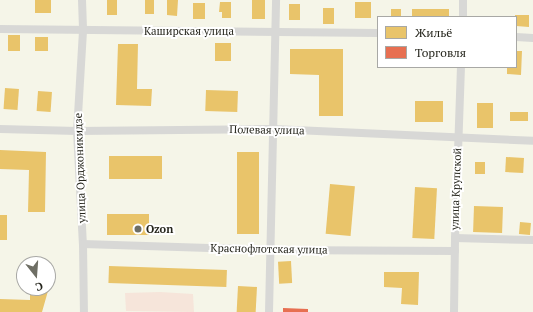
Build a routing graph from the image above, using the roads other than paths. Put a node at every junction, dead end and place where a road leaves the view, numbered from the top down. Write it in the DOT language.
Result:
graph roads {
  1 [pos="82,0"];
  2 [pos="276,0"];
  3 [pos="463,0"];
  4 [pos="463,16"];
  5 [pos="0,29"];
  6 [pos="83,31"];
  7 [pos="276,32"];
  8 [pos="377,33"];
  9 [pos="517,37"];
  10 [pos="533,38"];
  11 [pos="461,68"];
  12 [pos="0,129"];
  13 [pos="273,129"];
  14 [pos="77,132"];
  15 [pos="458,138"];
  16 [pos="533,141"];
  17 [pos="455,238"];
  18 [pos="533,240"];
  19 [pos="83,244"];
  20 [pos="269,250"];
  21 [pos="455,251"];
  22 [pos="84,312"];
  23 [pos="269,312"];
  24 [pos="454,312"];
  1 -- 6 [label="street, улица Орджоникидзе"];
  2 -- 7 [label="street"];
  3 -- 4 [label="street"];
  5 -- 6 [label="street, Каширская улица"];
  6 -- 7 [label="street, Каширская улица"];
  6 -- 14 [label="street, улица Орджоникидзе"];
  7 -- 8 [label="street, Каширская улица"];
  7 -- 13 [label="street"];
  9 -- 10 [label="street"];
  11 -- 15 [label="street, улица Крупской"];
  12 -- 14 [label="street, Полевая улица"];
  13 -- 14 [label="street, Полевая улица"];
  13 -- 15 [label="street, Полевая улица"];
  13 -- 20 [label="street"];
  14 -- 19 [label="street, улица Орджоникидзе"];
  15 -- 16 [label="street, Полевая улица"];
  15 -- 17 [label="street, улица Крупской"];
  17 -- 18 [label="street"];
  17 -- 21 [label="street, улица Крупской"];
  19 -- 20 [label="street, Краснофлотская улица"];
  19 -- 22 [label="street, улица Орджоникидзе"];
  20 -- 21 [label="street, Краснофлотская улица"];
  20 -- 23 [label="street"];
  21 -- 24 [label="street, улица Крупской"];
}
